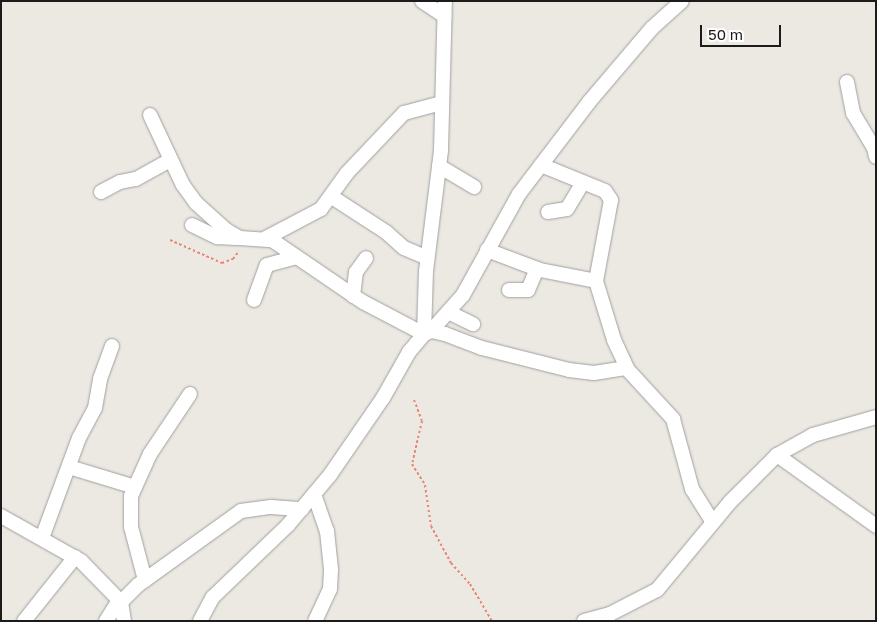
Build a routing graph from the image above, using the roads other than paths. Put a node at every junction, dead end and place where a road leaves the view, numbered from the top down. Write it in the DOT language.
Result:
graph roads {
  1 [pos="422,1"];
  2 [pos="445,1"];
  3 [pos="682,1"];
  4 [pos="444,16"];
  5 [pos="848,82"];
  6 [pos="442,103"];
  7 [pos="150,114"];
  8 [pos="876,157"];
  9 [pos="170,160"];
  10 [pos="541,165"];
  11 [pos="439,166"];
  12 [pos="583,182"];
  13 [pos="474,187"];
  14 [pos="101,192"];
  15 [pos="332,197"];
  16 [pos="548,212"];
  17 [pos="192,225"];
  18 [pos="266,238"];
  19 [pos="244,239"];
  20 [pos="487,250"];
  21 [pos="296,257"];
  22 [pos="366,258"];
  23 [pos="427,258"];
  24 [pos="538,270"];
  25 [pos="596,281"];
  26 [pos="509,290"];
  27 [pos="353,296"];
  28 [pos="254,300"];
  29 [pos="448,312"];
  30 [pos="473,324"];
  31 [pos="428,333"];
  32 [pos="112,346"];
  33 [pos="627,368"];
  34 [pos="190,394"];
  35 [pos="876,417"];
  36 [pos="777,455"];
  37 [pos="69,467"];
  38 [pos="135,487"];
  39 [pos="314,494"];
  40 [pos="302,509"];
  41 [pos="1,516"];
  42 [pos="713,522"];
  43 [pos="876,526"];
  44 [pos="42,538"];
  45 [pos="75,558"];
  46 [pos="145,580"];
  47 [pos="120,601"];
  48 [pos="24,621"];
  49 [pos="106,621"];
  50 [pos="124,621"];
  51 [pos="200,621"];
  52 [pos="315,621"];
  53 [pos="584,621"];
  1 -- 4 [label="street"];
  2 -- 4 [label="street"];
  3 -- 10 [label="street"];
  4 -- 6 [label="street"];
  5 -- 8 [label="street"];
  6 -- 11 [label="street"];
  6 -- 15 [label="street"];
  7 -- 9 [label="street"];
  9 -- 14 [label="street"];
  9 -- 19 [label="street"];
  10 -- 12 [label="street"];
  10 -- 20 [label="street"];
  11 -- 13 [label="street"];
  11 -- 23 [label="street"];
  12 -- 16 [label="street"];
  12 -- 25 [label="street"];
  15 -- 18 [label="street"];
  15 -- 23 [label="street"];
  17 -- 19 [label="street"];
  18 -- 19 [label="street"];
  18 -- 21 [label="street"];
  20 -- 24 [label="street"];
  20 -- 29 [label="street"];
  21 -- 27 [label="street"];
  21 -- 28 [label="street"];
  22 -- 27 [label="street"];
  23 -- 31 [label="street"];
  24 -- 25 [label="street"];
  24 -- 26 [label="street"];
  25 -- 33 [label="street"];
  27 -- 31 [label="street"];
  29 -- 30 [label="street"];
  29 -- 31 [label="street"];
  31 -- 33 [label="street"];
  31 -- 39 [label="street"];
  32 -- 37 [label="street"];
  33 -- 42 [label="street"];
  34 -- 38 [label="street"];
  35 -- 36 [label="street"];
  36 -- 42 [label="street"];
  36 -- 43 [label="street"];
  37 -- 38 [label="street"];
  37 -- 44 [label="street"];
  38 -- 46 [label="street"];
  39 -- 40 [label="street"];
  39 -- 52 [label="street"];
  40 -- 46 [label="street"];
  40 -- 51 [label="street"];
  41 -- 44 [label="street"];
  42 -- 53 [label="street"];
  44 -- 45 [label="street"];
  45 -- 47 [label="street"];
  45 -- 48 [label="street"];
  46 -- 47 [label="street"];
  47 -- 49 [label="street"];
  47 -- 50 [label="street"];
}
